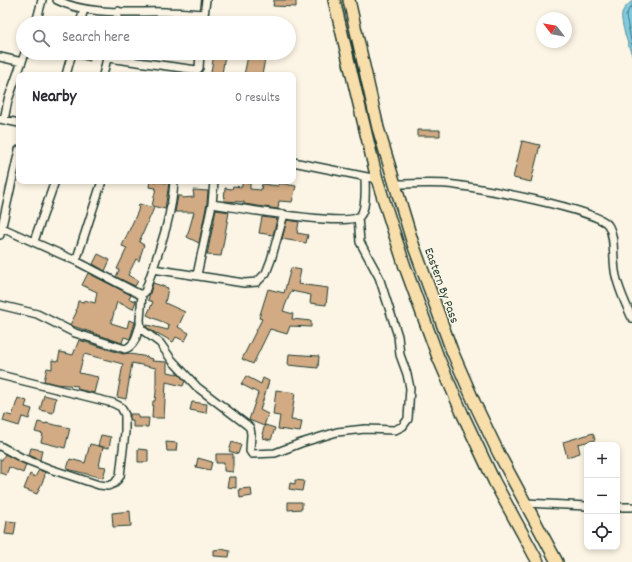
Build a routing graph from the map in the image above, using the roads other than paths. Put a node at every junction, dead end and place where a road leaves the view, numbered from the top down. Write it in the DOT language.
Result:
graph roads {
  1 [pos="42,0"];
  2 [pos="57,0"];
  3 [pos="206,0"];
  4 [pos="334,0"];
  5 [pos="349,0"];
  6 [pos="84,8"];
  7 [pos="118,11"];
  8 [pos="204,14"];
  9 [pos="38,16"];
  10 [pos="82,16"];
  11 [pos="117,16"];
  12 [pos="0,57"];
  13 [pos="70,60"];
  14 [pos="107,60"];
  15 [pos="138,60"];
  16 [pos="200,60"];
  17 [pos="22,62"];
  18 [pos="18,72"];
  19 [pos="67,72"];
  20 [pos="105,72"];
  21 [pos="16,78"];
  22 [pos="2,120"];
  23 [pos="16,122"];
  24 [pos="16,161"];
  25 [pos="296,163"];
  26 [pos="365,177"];
  27 [pos="377,179"];
  28 [pos="54,184"];
  29 [pos="101,184"];
  30 [pos="174,184"];
  31 [pos="214,184"];
  32 [pos="396,184"];
  33 [pos="212,204"];
  34 [pos="3,208"];
  35 [pos="284,214"];
  36 [pos="358,217"];
  37 [pos="1,230"];
  38 [pos="34,241"];
  39 [pos="76,261"];
  40 [pos="152,269"];
  41 [pos="197,275"];
  42 [pos="142,294"];
  43 [pos="0,304"];
  44 [pos="632,318"];
  45 [pos="140,325"];
  46 [pos="0,376"];
  47 [pos="0,446"];
  48 [pos="525,503"];
  49 [pos="584,506"];
  50 [pos="620,507"];
  51 [pos="632,507"];
  52 [pos="538,562"];
  53 [pos="557,562"];
  1 -- 9 [label="street"];
  2 -- 6 [label="street"];
  3 -- 8 [label="street"];
  4 -- 27 [label="main road"];
  5 -- 32 [label="main road, Eastern By Pass"];
  6 -- 7 [label="street"];
  6 -- 10 [label="street"];
  7 -- 8 [label="street"];
  7 -- 11 [label="street"];
  12 -- 17 [label="street"];
  13 -- 19 [label="street"];
  14 -- 20 [label="street"];
  15 -- 16 [label="street"];
  17 -- 18 [label="street"];
  21 -- 22 [label="street"];
  22 -- 23 [label="street"];
  24 -- 34 [label="street"];
  25 -- 26 [label="street"];
  26 -- 27 [label="street"];
  26 -- 36 [label="street"];
  27 -- 52 [label="main road"];
  28 -- 38 [label="street"];
  29 -- 39 [label="street"];
  30 -- 40 [label="street"];
  31 -- 33 [label="street"];
  32 -- 44 [label="street"];
  32 -- 48 [label="main road, Eastern By Pass"];
  33 -- 35 [label="street"];
  33 -- 41 [label="street"];
  34 -- 37 [label="street"];
  35 -- 36 [label="street"];
  35 -- 41 [label="street"];
  36 -- 45 [label="street"];
  37 -- 38 [label="street"];
  38 -- 39 [label="street"];
  39 -- 42 [label="street"];
  40 -- 41 [label="street"];
  40 -- 42 [label="street"];
  42 -- 45 [label="street"];
  43 -- 45 [label="street"];
  46 -- 47 [label="street"];
  48 -- 49 [label="street"];
  48 -- 53 [label="main road, Eastern By Pass"];
  50 -- 51 [label="street"];
}
